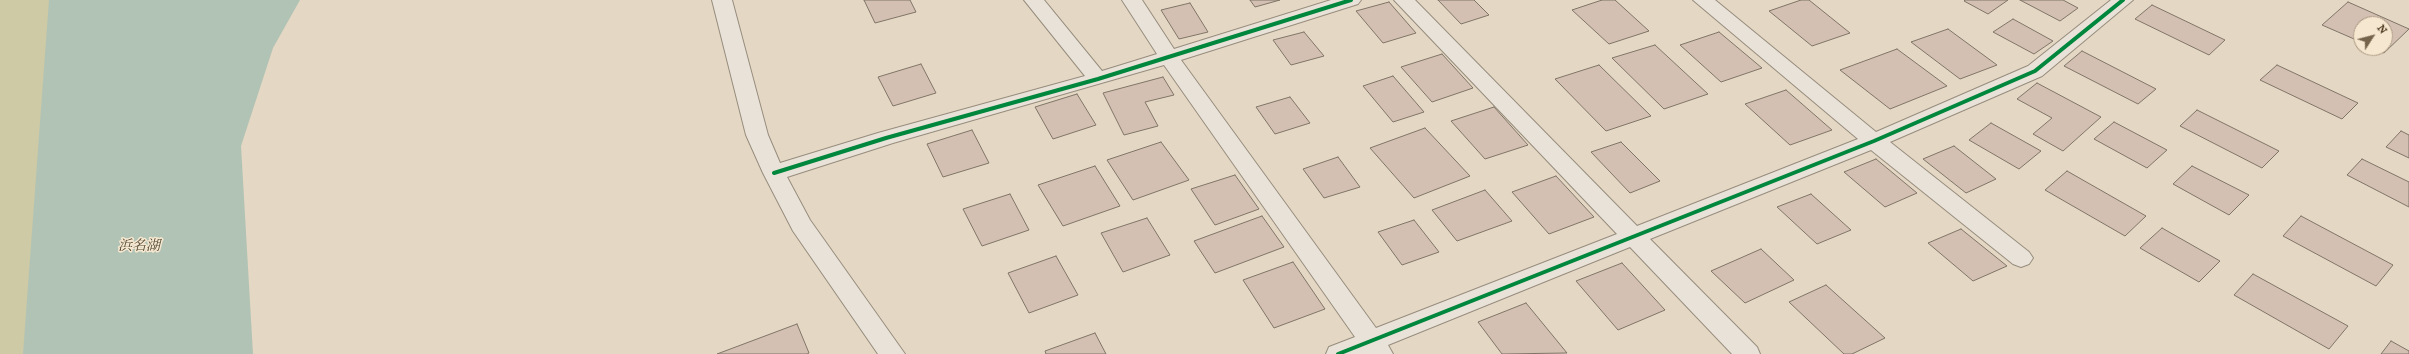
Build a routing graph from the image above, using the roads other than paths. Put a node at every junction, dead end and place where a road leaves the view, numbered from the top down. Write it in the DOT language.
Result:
graph roads {
  1 [pos="722,0"];
  2 [pos="1034,0"];
  3 [pos="1132,0"];
  4 [pos="1351,0"];
  5 [pos="1404,0"];
  6 [pos="1704,0"];
  7 [pos="2122,0"];
  8 [pos="1168,57"];
  9 [pos="1098,79"];
  10 [pos="1874,142"];
  11 [pos="774,173"];
  12 [pos="1634,237"];
  13 [pos="2021,258"];
  14 [pos="1376,347"];
  15 [pos="892,354"];
  16 [pos="1338,354"];
  17 [pos="1748,354"];
  1 -- 11 [label="street"];
  2 -- 9 [label="street"];
  3 -- 8 [label="street"];
  4 -- 8 [label="street"];
  5 -- 12 [label="street"];
  6 -- 10 [label="street"];
  7 -- 10 [label="street"];
  8 -- 9 [label="street"];
  8 -- 14 [label="street"];
  9 -- 11 [label="street"];
  10 -- 12 [label="street"];
  10 -- 13 [label="street"];
  11 -- 15 [label="street"];
  12 -- 14 [label="street"];
  12 -- 17 [label="street"];
  14 -- 16 [label="street"];
}
